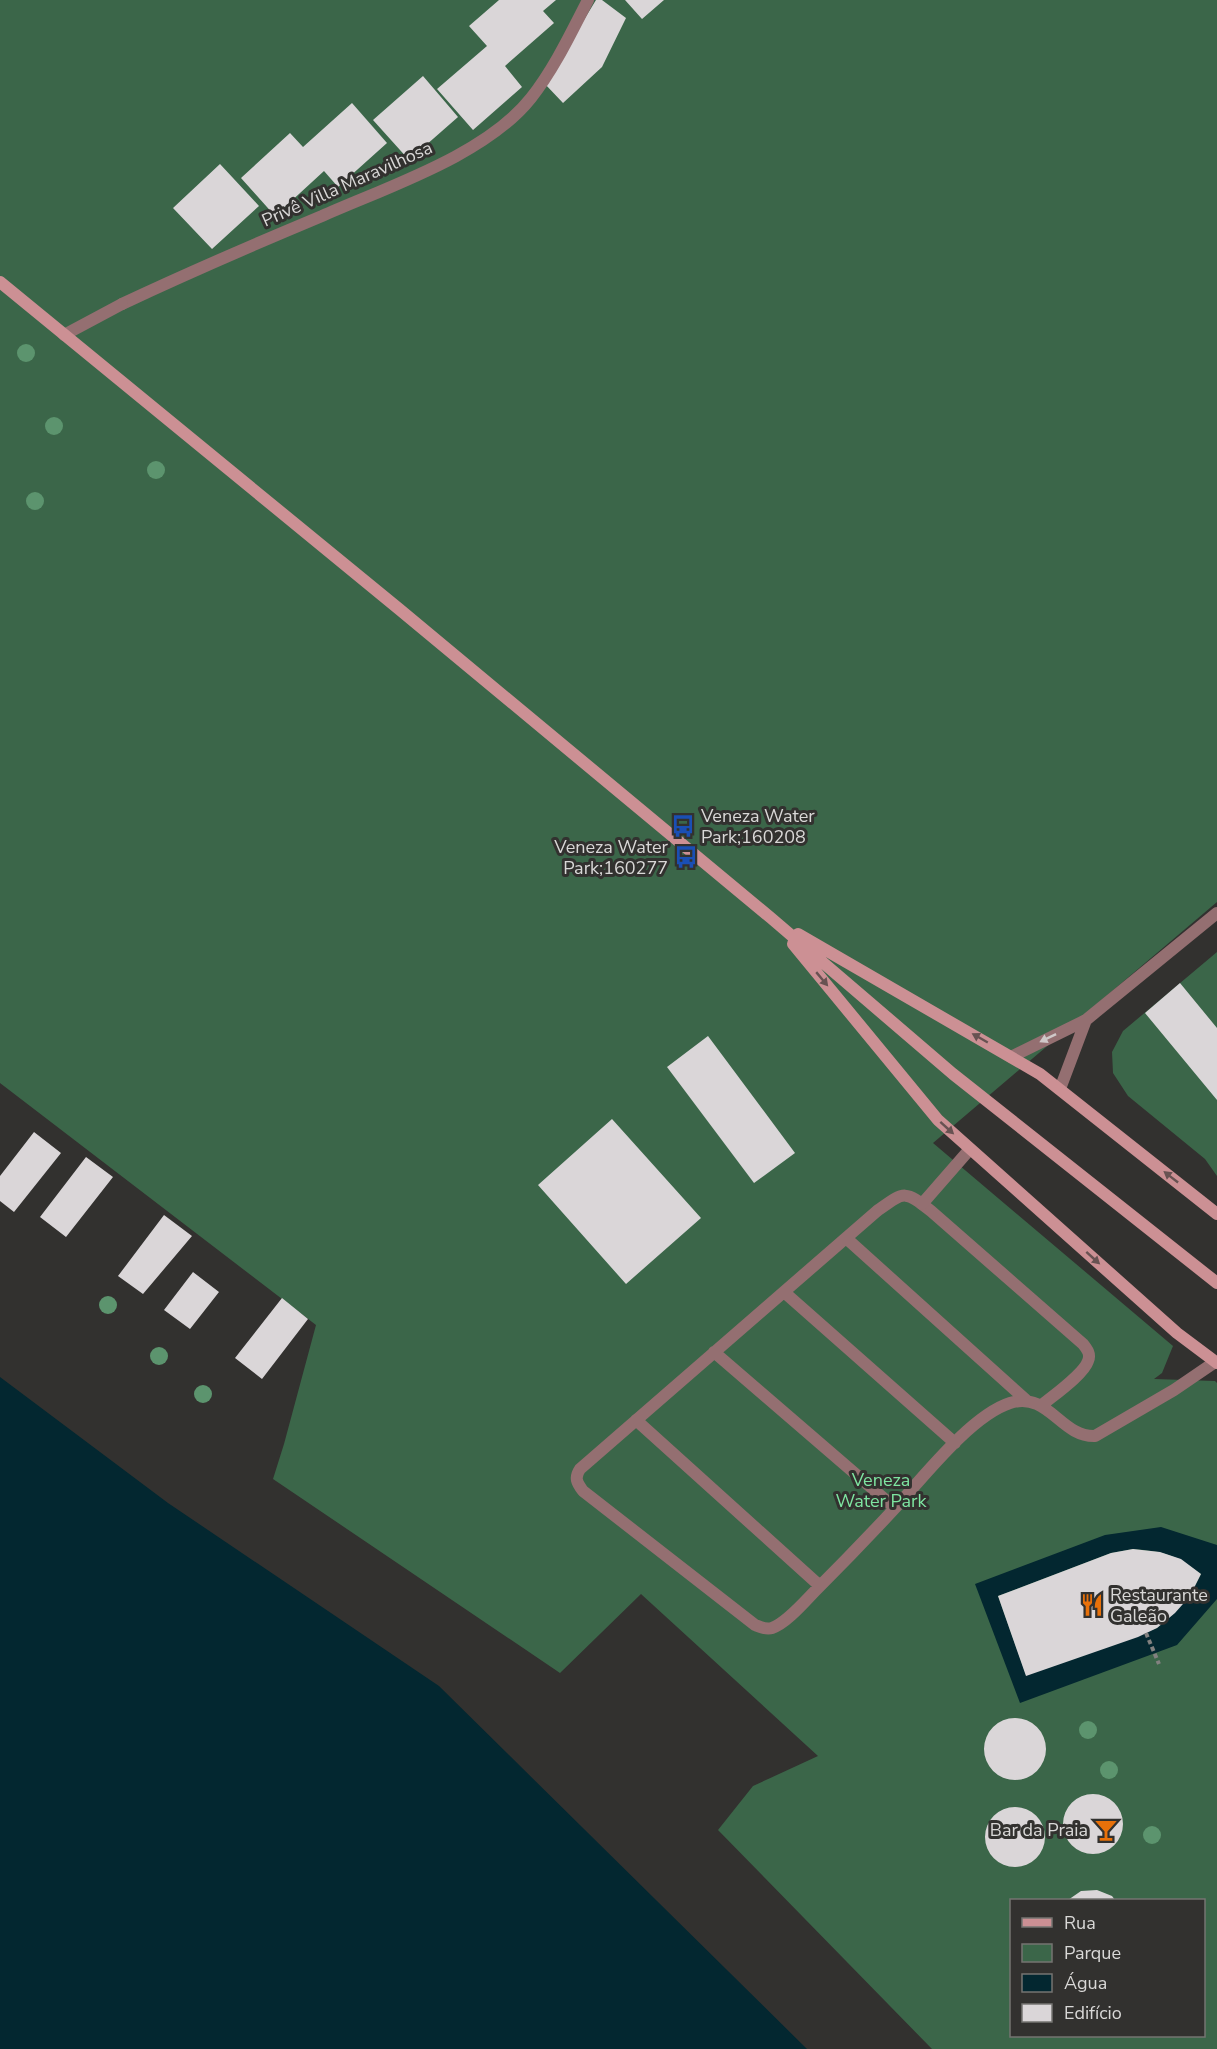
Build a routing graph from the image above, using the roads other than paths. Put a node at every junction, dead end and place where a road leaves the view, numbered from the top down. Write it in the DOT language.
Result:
graph roads {
  1 [pos="588,0"];
  2 [pos="0,282"];
  3 [pos="64,334"];
  4 [pos="1217,913"];
  5 [pos="771,918"];
  6 [pos="1086,1020"];
  7 [pos="1011,1057"];
  8 [pos="1060,1089"];
  9 [pos="970,1149"];
  10 [pos="922,1204"];
  11 [pos="1217,1214"];
  12 [pos="846,1238"];
  13 [pos="1217,1283"];
  14 [pos="784,1292"];
  15 [pos="714,1352"];
  16 [pos="1216,1362"];
  17 [pos="1026,1400"];
  18 [pos="1042,1405"];
  19 [pos="636,1420"];
  20 [pos="955,1443"];
  21 [pos="895,1508"];
  22 [pos="820,1586"];
  1 -- 3 [label="street, Privê Villa Maravilhosa"];
  2 -- 3 [label="main road"];
  3 -- 5 [label="main road"];
  4 -- 6 [label="street"];
  7 -- 5 [label="main road, one-way"];
  5 -- 9 [label="main road, one-way"];
  5 -- 13 [label="main road"];
  6 -- 7 [label="street, one-way"];
  6 -- 8 [label="street"];
  7 -- 8 [label="main road"];
  11 -- 8 [label="main road, one-way"];
  9 -- 10 [label="street"];
  9 -- 16 [label="main road, one-way"];
  10 -- 12 [label="street"];
  10 -- 18 [label="street"];
  12 -- 14 [label="street"];
  12 -- 17 [label="street"];
  14 -- 15 [label="street"];
  14 -- 20 [label="street"];
  15 -- 19 [label="street"];
  15 -- 21 [label="street"];
  16 -- 18 [label="street"];
  17 -- 18 [label="street"];
  17 -- 20 [label="street"];
  19 -- 22 [label="street"];
  19 -- 22 [label="street"];
  20 -- 21 [label="street"];
  21 -- 22 [label="street"];
}
